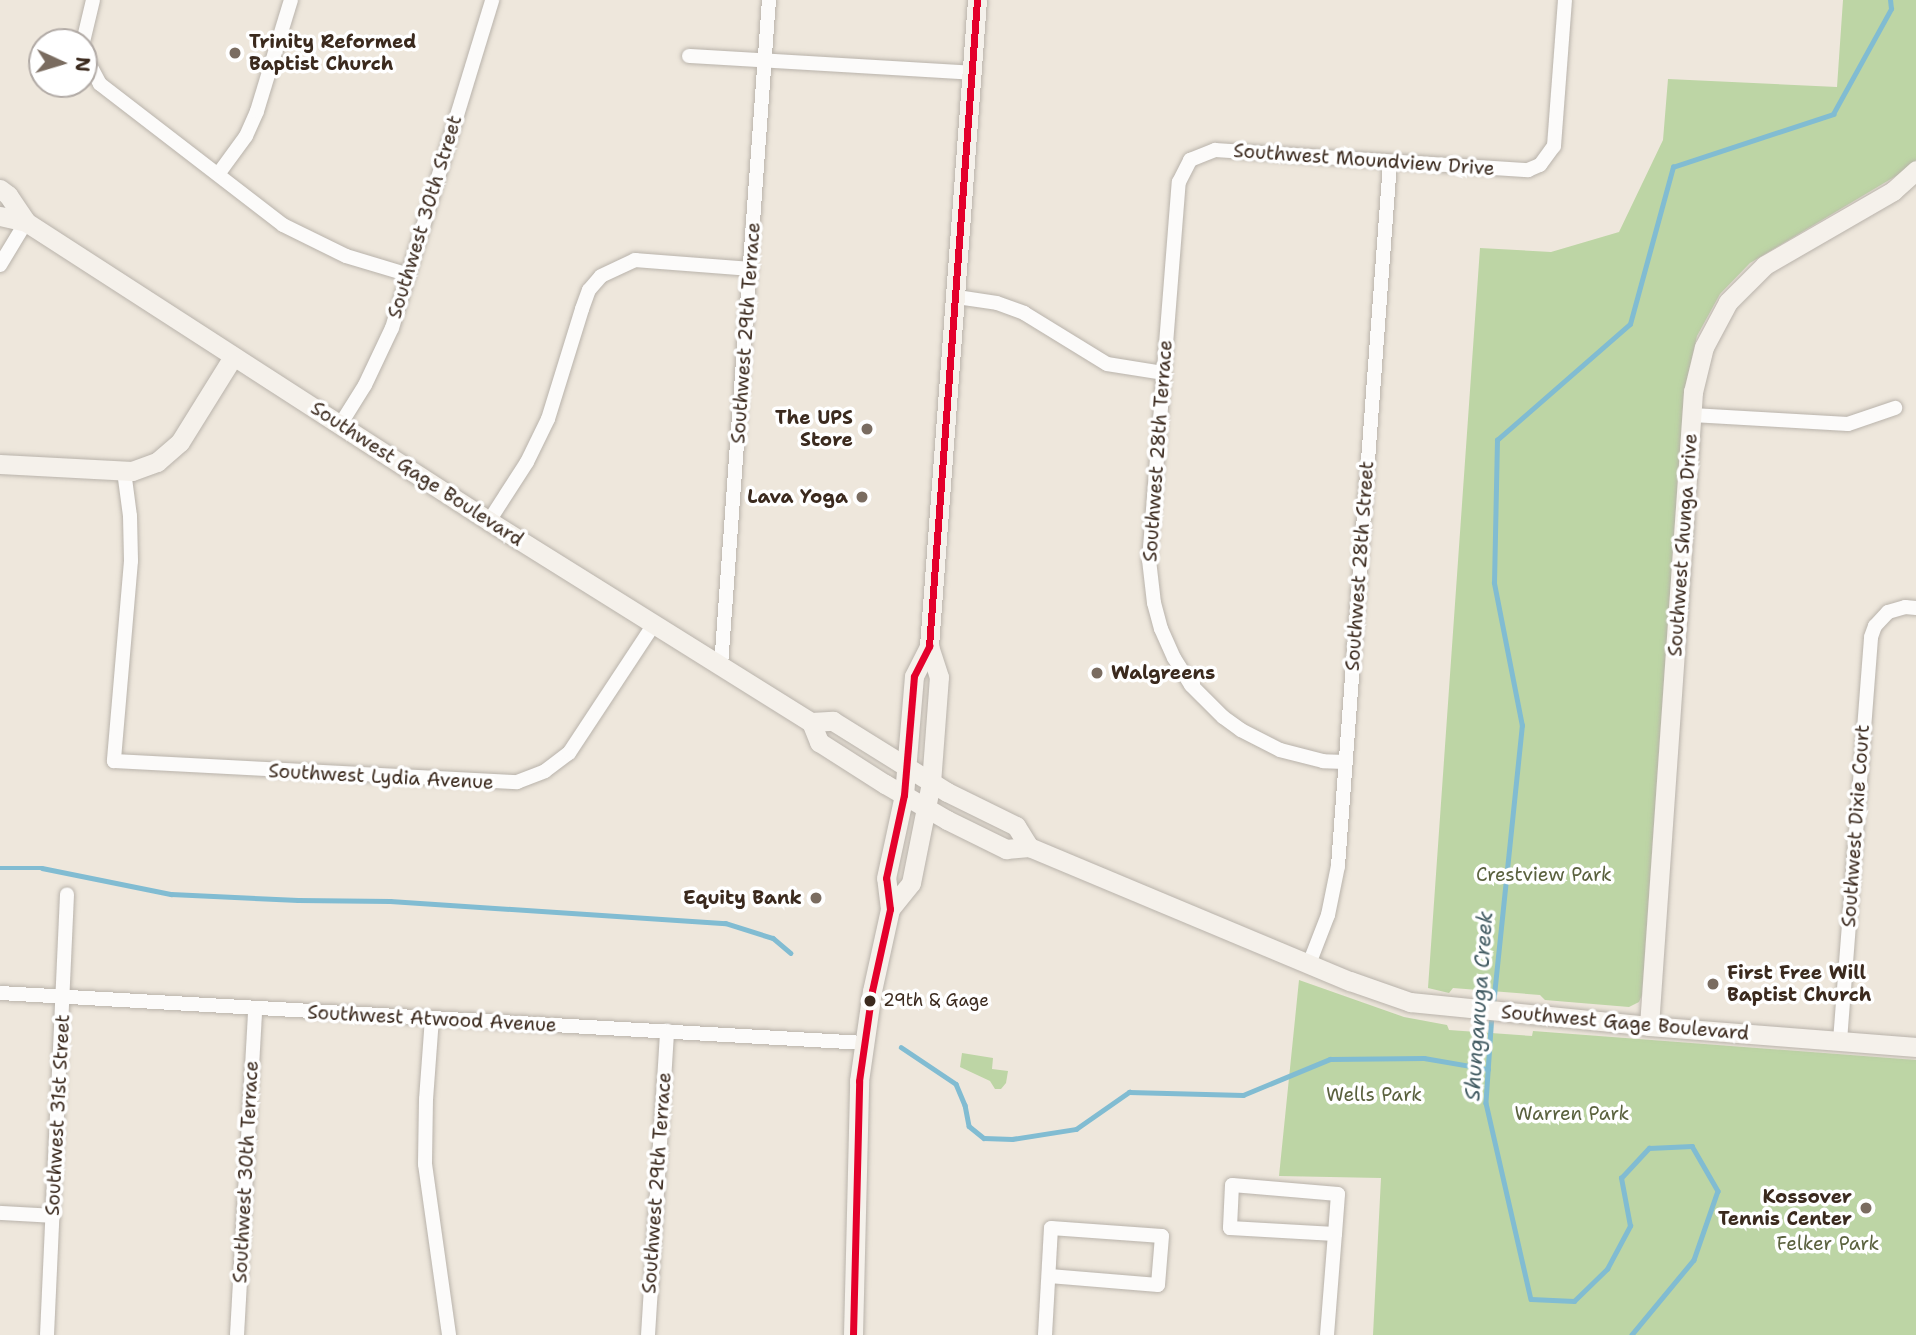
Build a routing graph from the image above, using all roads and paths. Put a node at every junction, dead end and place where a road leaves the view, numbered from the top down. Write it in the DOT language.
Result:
graph roads {
  1 [pos="93,0"];
  2 [pos="292,0"];
  3 [pos="492,0"];
  4 [pos="769,0"];
  5 [pos="977,0"];
  6 [pos="1565,0"];
  7 [pos="86,28"];
  8 [pos="689,56"];
  9 [pos="766,61"];
  10 [pos="973,73"];
  11 [pos="98,80"];
  12 [pos="1190,160"];
  13 [pos="1390,163"];
  14 [pos="1916,170"];
  15 [pos="219,173"];
  16 [pos="0,189"];
  17 [pos="0,216"];
  18 [pos="26,222"];
  19 [pos="0,265"];
  20 [pos="751,269"];
  21 [pos="406,274"];
  22 [pos="957,297"];
  23 [pos="233,357"];
  24 [pos="1164,373"];
  25 [pos="1895,408"];
  26 [pos="1692,415"];
  27 [pos="340,425"];
  28 [pos="0,464"];
  29 [pos="124,471"];
  30 [pos="489,521"];
  31 [pos="1916,608"];
  32 [pos="654,624"];
  33 [pos="929,646"];
  34 [pos="721,666"];
  35 [pos="811,722"];
  36 [pos="1346,762"];
  37 [pos="907,767"];
  38 [pos="931,783"];
  39 [pos="904,795"];
  40 [pos="928,809"];
  41 [pos="1029,847"];
  42 [pos="67,894"];
  43 [pos="890,909"];
  44 [pos="1309,964"];
  45 [pos="0,993"];
  46 [pos="64,996"];
  47 [pos="255,1009"];
  48 [pos="432,1018"];
  49 [pos="1649,1026"];
  50 [pos="667,1031"];
  51 [pos="1840,1041"];
  52 [pos="863,1043"];
  53 [pos="1916,1047"];
  54 [pos="0,1213"];
  55 [pos="53,1216"];
  56 [pos="1335,1234"];
  57 [pos="1049,1276"];
  58 [pos="47,1335"];
  59 [pos="237,1335"];
  60 [pos="449,1335"];
  61 [pos="648,1335"];
  62 [pos="853,1335"];
  63 [pos="1045,1335"];
  64 [pos="1327,1335"];
  1 -- 7 [label="street"];
  2 -- 15 [label="street"];
  3 -- 21 [label="street, Southwest 30th Street"];
  4 -- 9 [label="street, Southwest 29th Terrace"];
  5 -- 10 [label="main road"];
  6 -- 13 [label="street, Southwest Moundview Drive"];
  8 -- 9 [label="street"];
  9 -- 10 [label="street"];
  9 -- 20 [label="street, Southwest 29th Terrace"];
  10 -- 22 [label="main road"];
  11 -- 15 [label="street"];
  12 -- 13 [label="street, Southwest Moundview Drive"];
  12 -- 24 [label="street, Southwest 28th Terrace"];
  13 -- 36 [label="street, Southwest 28th Street"];
  14 -- 26 [label="main road, Southwest Shunga Drive"];
  15 -- 21 [label="street"];
  16 -- 18 [label="main road, Southwest Gage Boulevard"];
  17 -- 18 [label="main road, Southwest Gage Boulevard"];
  18 -- 19 [label="street"];
  18 -- 23 [label="main road, Southwest Gage Boulevard"];
  20 -- 30 [label="street"];
  20 -- 34 [label="street, Southwest 29th Terrace"];
  21 -- 27 [label="street, Southwest 30th Street"];
  22 -- 24 [label="street"];
  22 -- 33 [label="main road"];
  23 -- 27 [label="main road, Southwest Gage Boulevard"];
  23 -- 29 [label="main road"];
  24 -- 36 [label="street, Southwest 28th Terrace"];
  25 -- 26 [label="street"];
  26 -- 49 [label="main road, Southwest Shunga Drive"];
  27 -- 30 [label="main road, Southwest Gage Boulevard"];
  28 -- 29 [label="main road"];
  29 -- 32 [label="street, Southwest Lydia Avenue"];
  30 -- 32 [label="main road, Southwest Gage Boulevard"];
  31 -- 51 [label="street, Southwest Dixie Court"];
  32 -- 34 [label="main road, Southwest Gage Boulevard"];
  33 -- 37 [label="main road"];
  33 -- 38 [label="main road"];
  34 -- 35 [label="main road, Southwest Gage Boulevard"];
  35 -- 37 [label="main road, Southwest Gage Boulevard"];
  35 -- 39 [label="main road, Southwest Gage Boulevard"];
  36 -- 44 [label="street, Southwest 28th Street"];
  37 -- 38 [label="main road, Southwest Gage Boulevard"];
  37 -- 39 [label="main road"];
  38 -- 40 [label="main road"];
  38 -- 41 [label="main road, Southwest Gage Boulevard"];
  39 -- 40 [label="main road, Southwest Gage Boulevard"];
  39 -- 43 [label="main road"];
  40 -- 41 [label="main road, Southwest Gage Boulevard"];
  40 -- 43 [label="main road"];
  41 -- 44 [label="main road, Southwest Gage Boulevard"];
  42 -- 46 [label="street, Southwest 31st Street"];
  43 -- 52 [label="main road"];
  44 -- 49 [label="main road, Southwest Gage Boulevard"];
  45 -- 46 [label="street, Southwest Atwood Avenue"];
  46 -- 47 [label="street, Southwest Atwood Avenue"];
  46 -- 55 [label="street, Southwest 31st Street"];
  47 -- 48 [label="street, Southwest Atwood Avenue"];
  47 -- 59 [label="street, Southwest 30th Terrace"];
  48 -- 50 [label="street, Southwest Atwood Avenue"];
  48 -- 60 [label="street"];
  49 -- 51 [label="main road, Southwest Gage Boulevard"];
  50 -- 52 [label="street, Southwest Atwood Avenue"];
  50 -- 61 [label="street, Southwest 29th Terrace"];
  51 -- 53 [label="main road, Southwest Gage Boulevard"];
  52 -- 62 [label="main road"];
  54 -- 55 [label="street"];
  55 -- 58 [label="street, Southwest 31st Street"];
  56 -- 56 [label="street"];
  56 -- 64 [label="street"];
  57 -- 57 [label="street"];
  57 -- 63 [label="street"];
}
